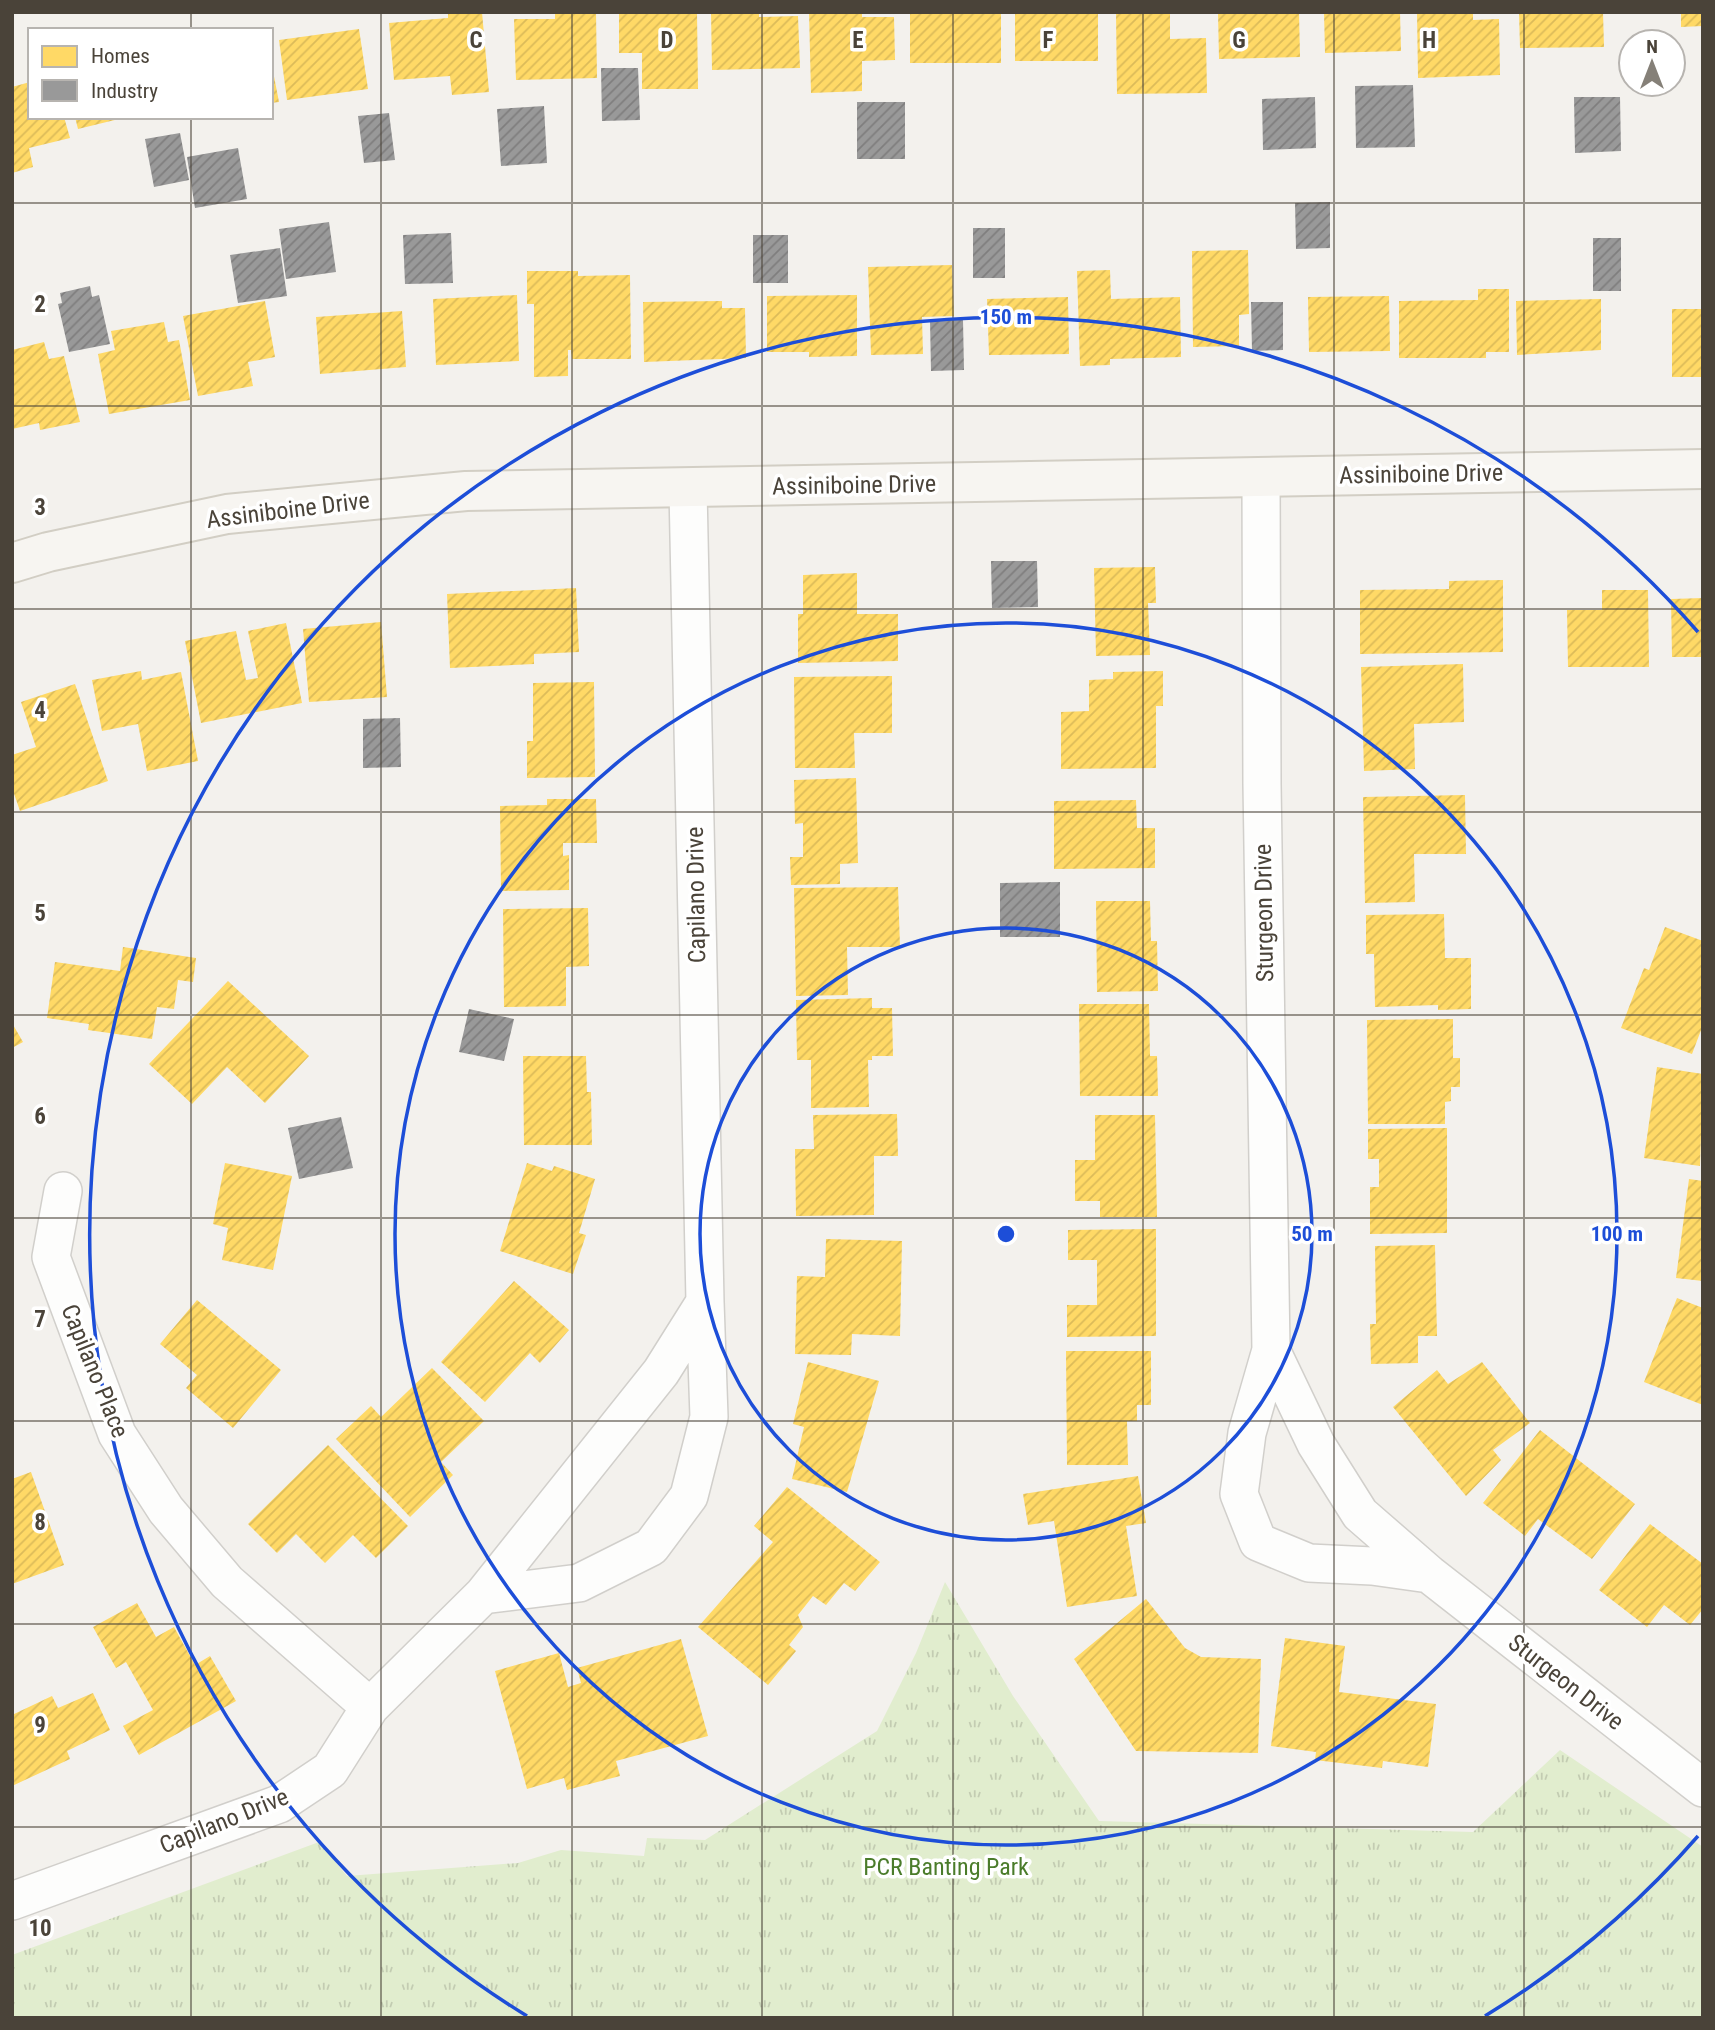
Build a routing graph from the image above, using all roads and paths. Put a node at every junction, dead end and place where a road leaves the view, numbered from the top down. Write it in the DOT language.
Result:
graph roads {
  1 [pos="1703,469"];
  2 [pos="1261,477"];
  3 [pos="688,489"];
  4 [pos="12,563"];
  5 [pos="63,1191"];
  6 [pos="705,1302"];
  7 [pos="1271,1350"];
  8 [pos="1429,1574"];
  9 [pos="483,1595"];
  10 [pos="370,1707"];
  11 [pos="1700,1781"];
  12 [pos="12,1901"];
  1 -- 2 [label="street, Assiniboine Drive"];
  2 -- 3 [label="street, Assiniboine Drive"];
  2 -- 7 [label="street, Sturgeon Drive"];
  3 -- 4 [label="street, Assiniboine Drive"];
  3 -- 6 [label="street, Capilano Drive"];
  5 -- 10 [label="street, Capilano Place"];
  6 -- 9 [label="street, Capilano Drive"];
  6 -- 9 [label="street, Capilano Drive"];
  7 -- 8 [label="street, Sturgeon Drive"];
  7 -- 8 [label="street, Sturgeon Drive"];
  8 -- 11 [label="street, Sturgeon Drive"];
  9 -- 10 [label="street, Capilano Drive"];
  10 -- 12 [label="street, Capilano Drive"];
}
